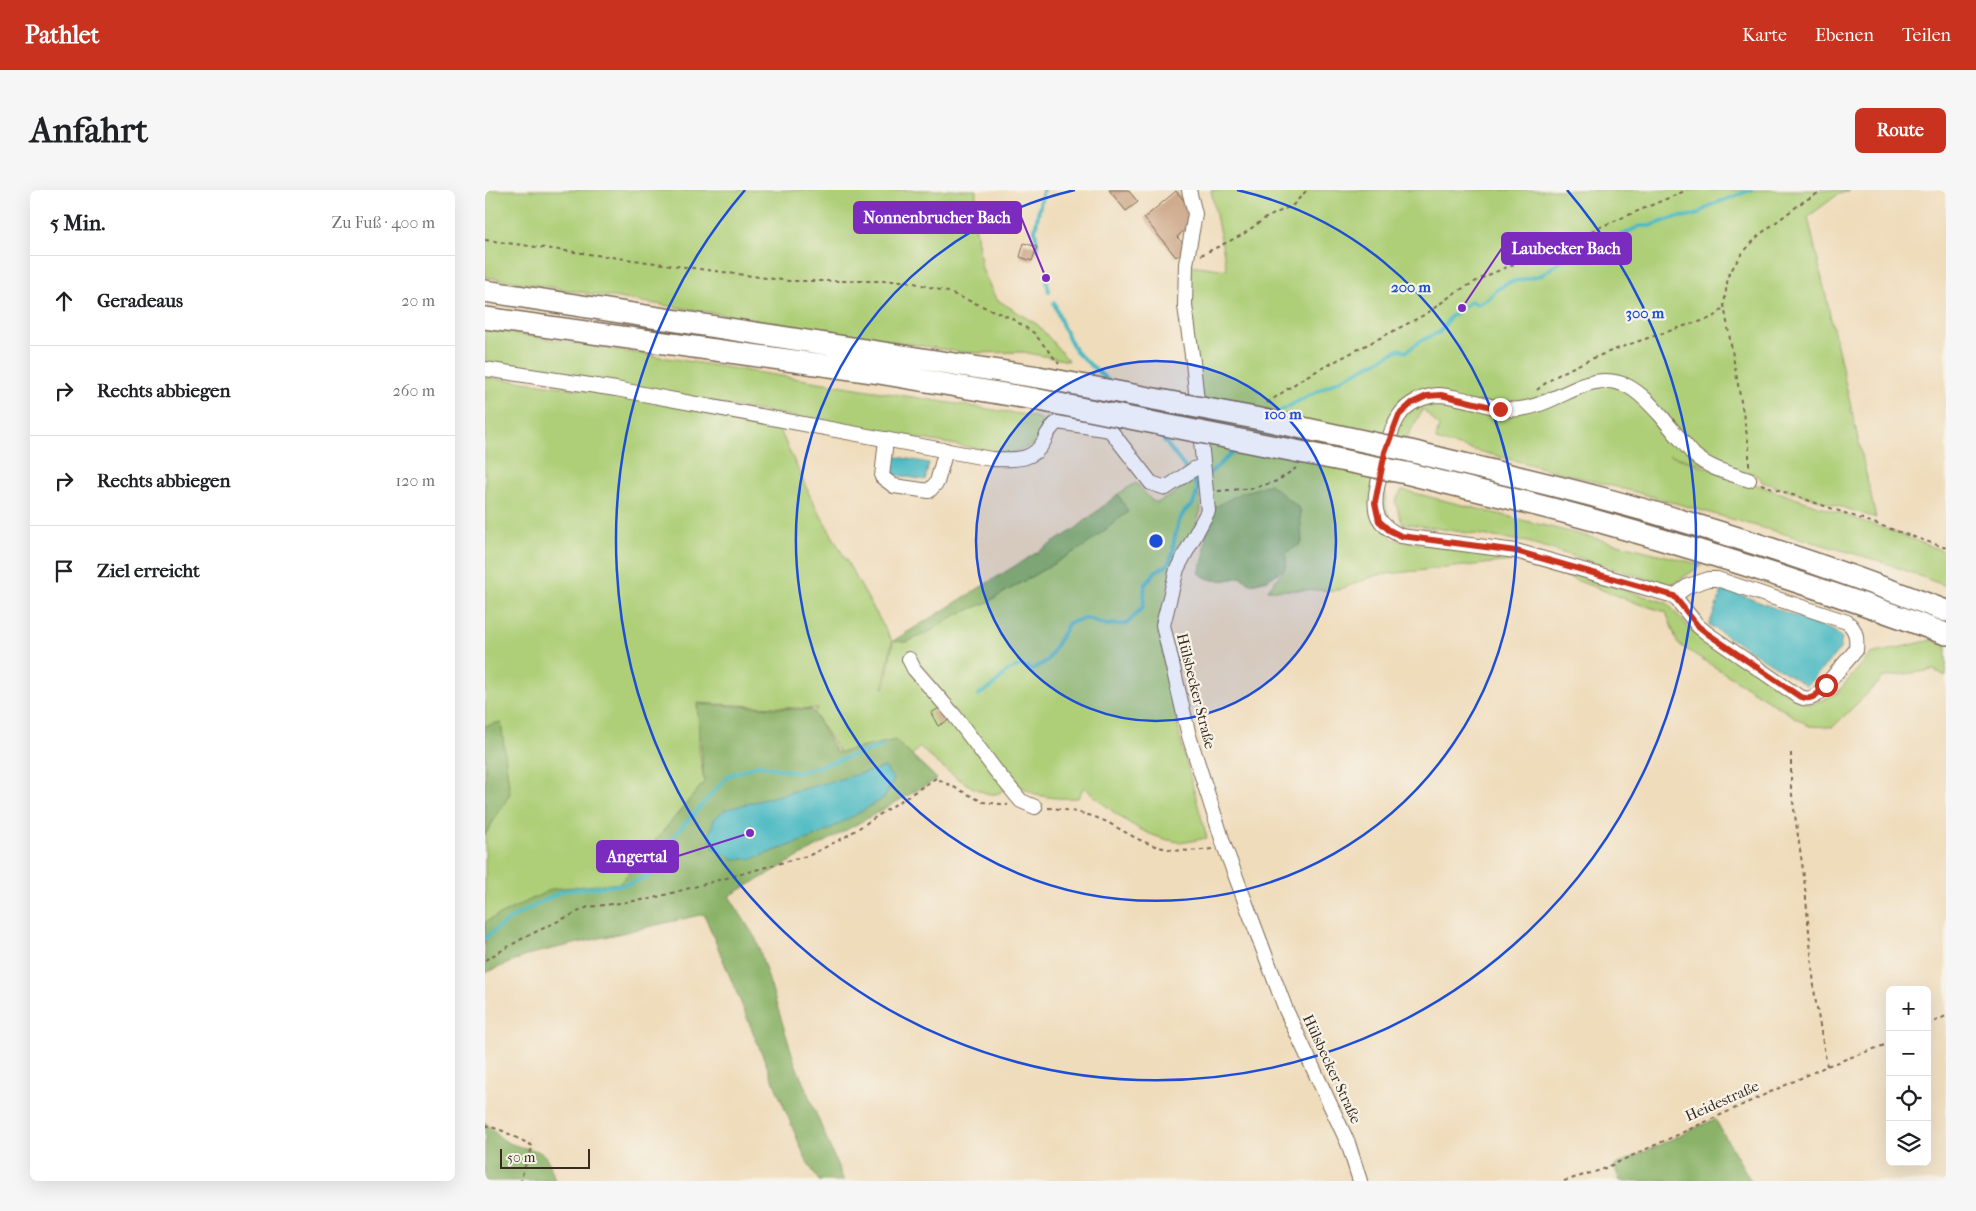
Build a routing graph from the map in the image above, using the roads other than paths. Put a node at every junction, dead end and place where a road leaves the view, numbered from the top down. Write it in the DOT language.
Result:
graph roads {
  1 [pos="1189,190"];
  2 [pos="485,291"];
  3 [pos="485,318"];
  4 [pos="485,369"];
  5 [pos="886,439"];
  6 [pos="946,450"];
  7 [pos="1199,467"];
  8 [pos="1749,480"];
  9 [pos="1674,596"];
  10 [pos="1946,611"];
  11 [pos="1946,634"];
  12 [pos="909,659"];
  13 [pos="1035,807"];
  14 [pos="1360,1181"];
  1 -- 7 [label="street, Hülsbecker Straße"];
  2 -- 10 [label="highway, bridge"];
  3 -- 11 [label="highway, bridge"];
  4 -- 5 [label="street"];
  5 -- 6 [label="street"];
  5 -- 6 [label="street"];
  6 -- 7 [label="street"];
  7 -- 14 [label="street, Hülsbecker Straße"];
  8 -- 9 [label="street"];
  9 -- 9 [label="street"];
  12 -- 13 [label="street"];
}
